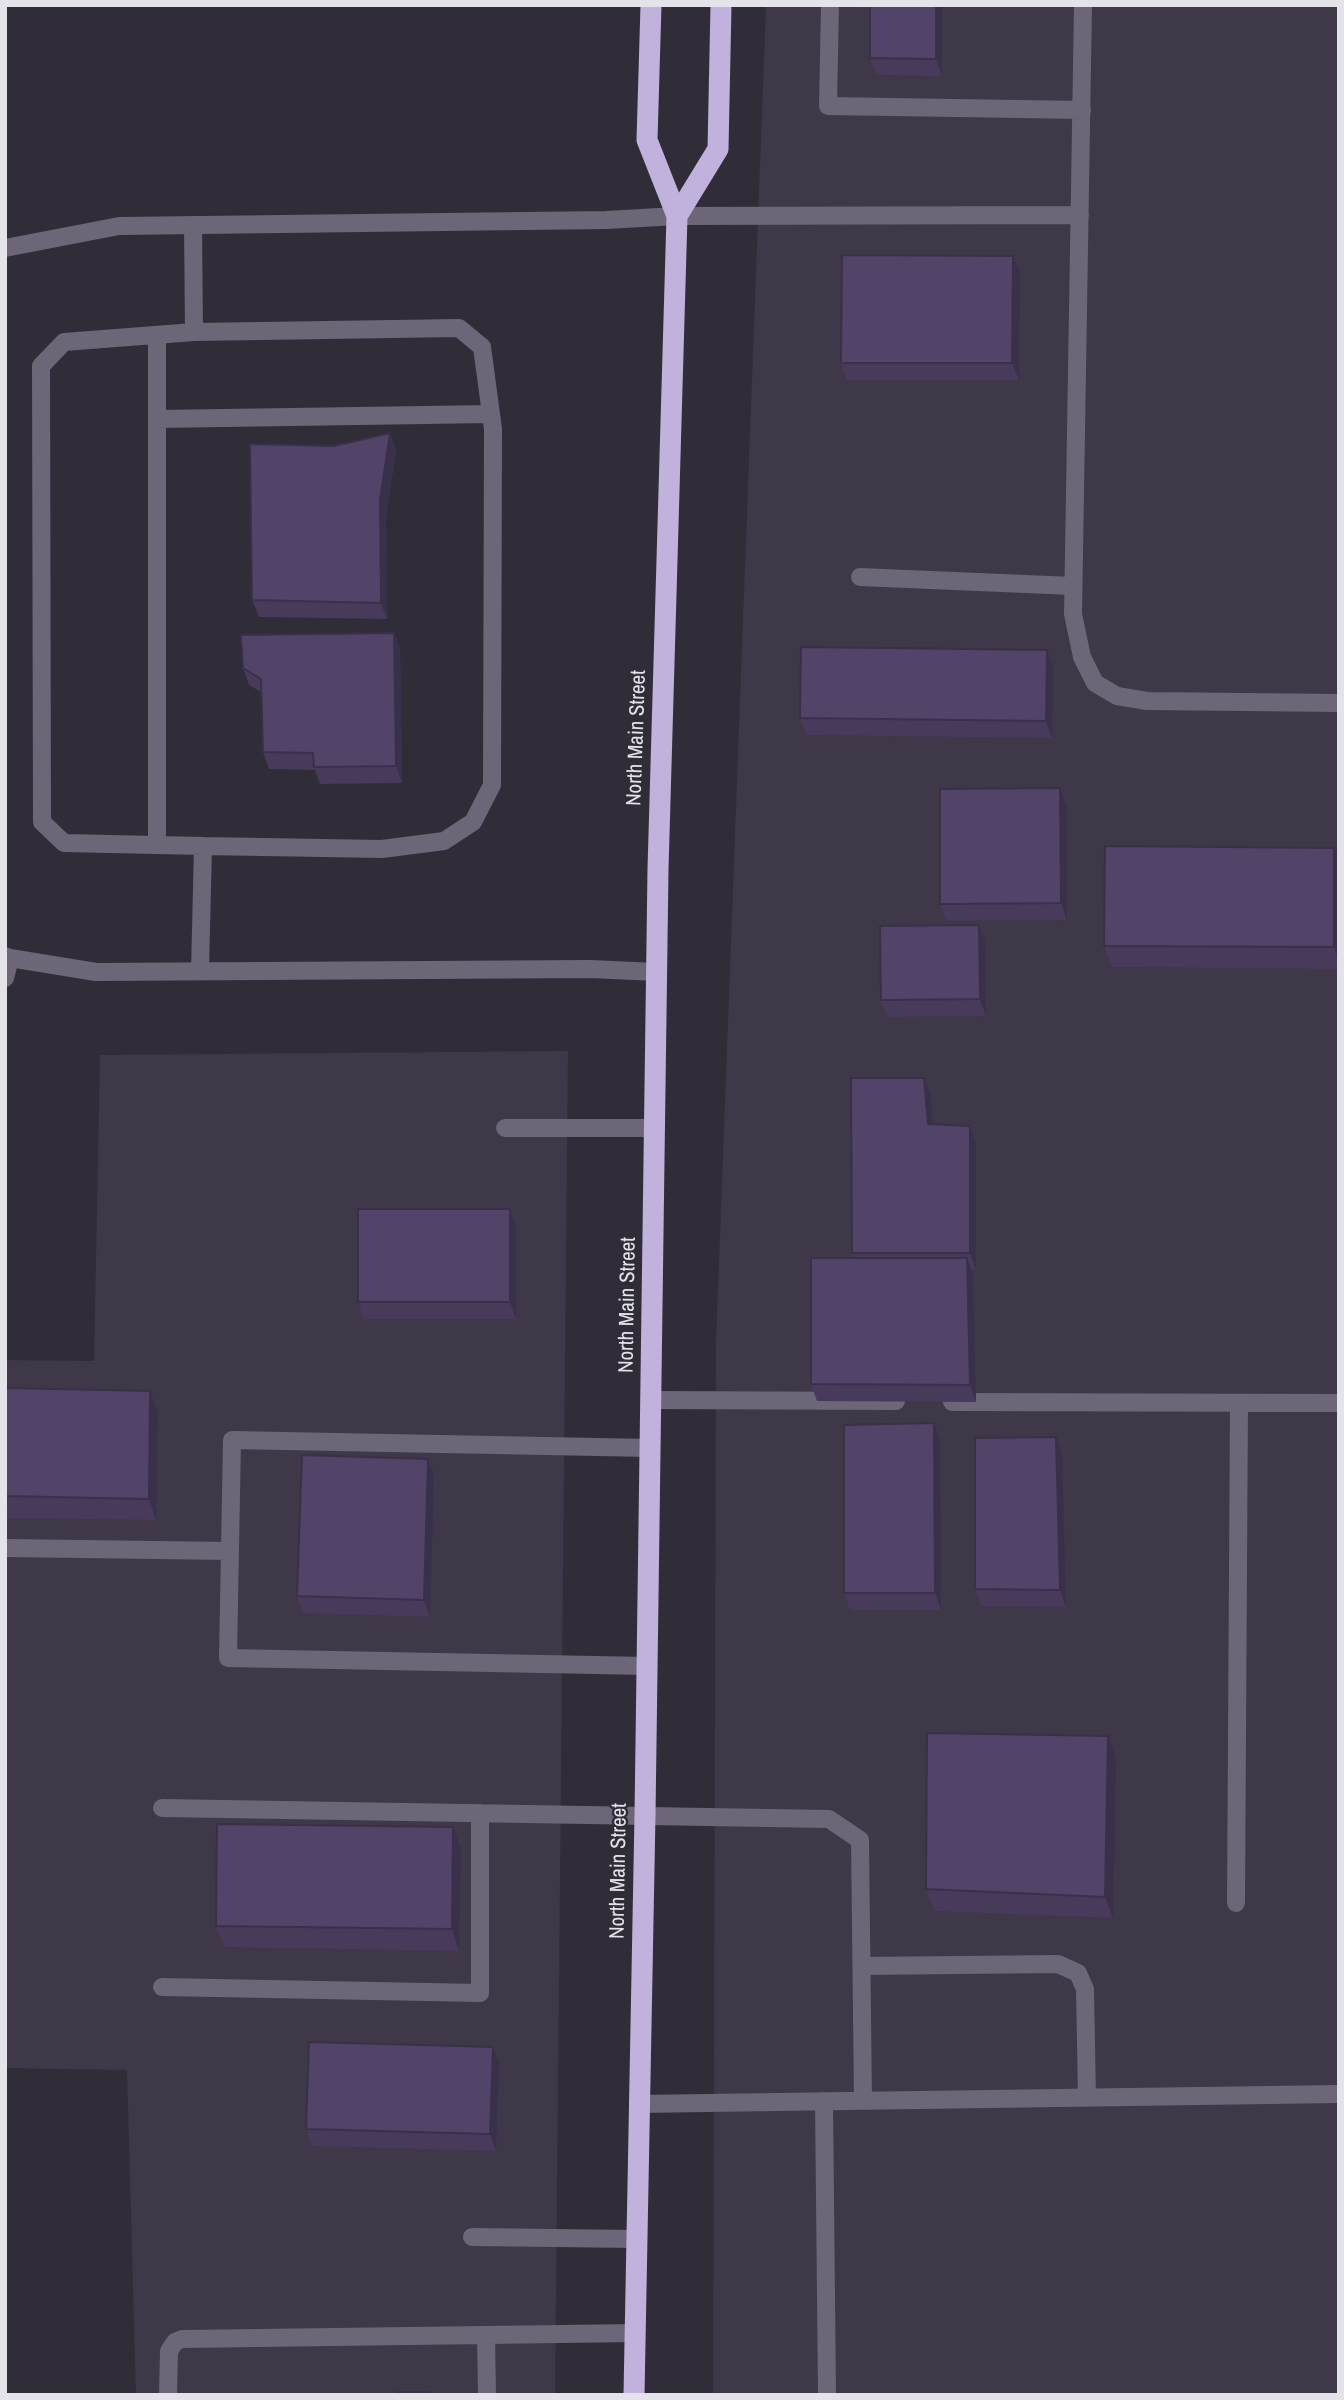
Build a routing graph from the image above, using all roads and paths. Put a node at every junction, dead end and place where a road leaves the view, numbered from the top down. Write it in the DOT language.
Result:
graph roads {
  1 [pos="651,5"];
  2 [pos="721,5"];
  3 [pos="830,5"];
  4 [pos="1083,5"];
  5 [pos="1082,110"];
  6 [pos="1080,215"];
  7 [pos="677,216"];
  8 [pos="192,225"];
  9 [pos="5,248"];
  10 [pos="194,332"];
  11 [pos="158,335"];
  12 [pos="491,414"];
  13 [pos="158,419"];
  14 [pos="860,577"];
  15 [pos="1073,586"];
  16 [pos="1339,703"];
  17 [pos="158,845"];
  18 [pos="203,846"];
  19 [pos="7,957"];
  20 [pos="200,971"];
  21 [pos="657,972"];
  22 [pos="5,978"];
  23 [pos="505,1128"];
  24 [pos="654,1128"];
  25 [pos="651,1400"];
  26 [pos="909,1401"];
  27 [pos="936,1402"];
  28 [pos="1239,1403"];
  29 [pos="1339,1403"];
  30 [pos="650,1448"];
  31 [pos="5,1548"];
  32 [pos="230,1551"];
  33 [pos="647,1666"];
  34 [pos="162,1808"];
  35 [pos="480,1813"];
  36 [pos="645,1815"];
  37 [pos="1236,1903"];
  38 [pos="862,1966"];
  39 [pos="162,1987"];
  40 [pos="1339,2094"];
  41 [pos="1087,2098"];
  42 [pos="824,2101"];
  43 [pos="863,2101"];
  44 [pos="638,2104"];
  45 [pos="472,2237"];
  46 [pos="636,2239"];
  47 [pos="636,2333"];
  48 [pos="486,2334"];
  49 [pos="167,2395"];
  50 [pos="487,2395"];
  51 [pos="634,2395"];
  52 [pos="827,2395"];
  1 -- 7 [label="highway, North Main Street"];
  2 -- 7 [label="highway, North Main Street"];
  3 -- 5 [label="lane"];
  4 -- 5 [label="lane"];
  5 -- 6 [label="lane"];
  6 -- 7 [label="lane"];
  6 -- 15 [label="lane"];
  7 -- 8 [label="lane"];
  7 -- 21 [label="highway, North Main Street"];
  8 -- 9 [label="lane"];
  8 -- 10 [label="lane"];
  10 -- 11 [label="lane"];
  10 -- 12 [label="lane"];
  11 -- 13 [label="lane"];
  11 -- 17 [label="lane"];
  12 -- 13 [label="lane"];
  12 -- 18 [label="lane"];
  13 -- 17 [label="lane"];
  14 -- 15 [label="lane"];
  15 -- 16 [label="lane"];
  17 -- 18 [label="lane"];
  18 -- 20 [label="lane"];
  19 -- 20 [label="lane"];
  19 -- 22 [label="lane"];
  20 -- 21 [label="lane"];
  21 -- 24 [label="highway, North Main Street"];
  23 -- 24 [label="lane"];
  24 -- 25 [label="highway, North Main Street"];
  25 -- 26 [label="lane"];
  25 -- 30 [label="highway, North Main Street"];
  27 -- 28 [label="lane"];
  28 -- 29 [label="lane"];
  28 -- 37 [label="lane"];
  30 -- 32 [label="lane"];
  30 -- 33 [label="highway, North Main Street"];
  31 -- 32 [label="lane"];
  32 -- 33 [label="lane"];
  33 -- 36 [label="highway, North Main Street"];
  34 -- 35 [label="lane"];
  35 -- 36 [label="lane"];
  35 -- 39 [label="lane"];
  36 -- 38 [label="lane"];
  36 -- 44 [label="highway, North Main Street"];
  38 -- 41 [label="lane"];
  38 -- 43 [label="lane"];
  40 -- 41 [label="lane"];
  41 -- 43 [label="lane"];
  42 -- 43 [label="lane"];
  42 -- 44 [label="lane"];
  42 -- 52 [label="lane"];
  44 -- 46 [label="highway, North Main Street"];
  45 -- 46 [label="lane"];
  46 -- 47 [label="highway, North Main Street"];
  47 -- 48 [label="lane"];
  47 -- 51 [label="highway, North Main Street"];
  48 -- 49 [label="lane"];
  48 -- 50 [label="lane"];
}
